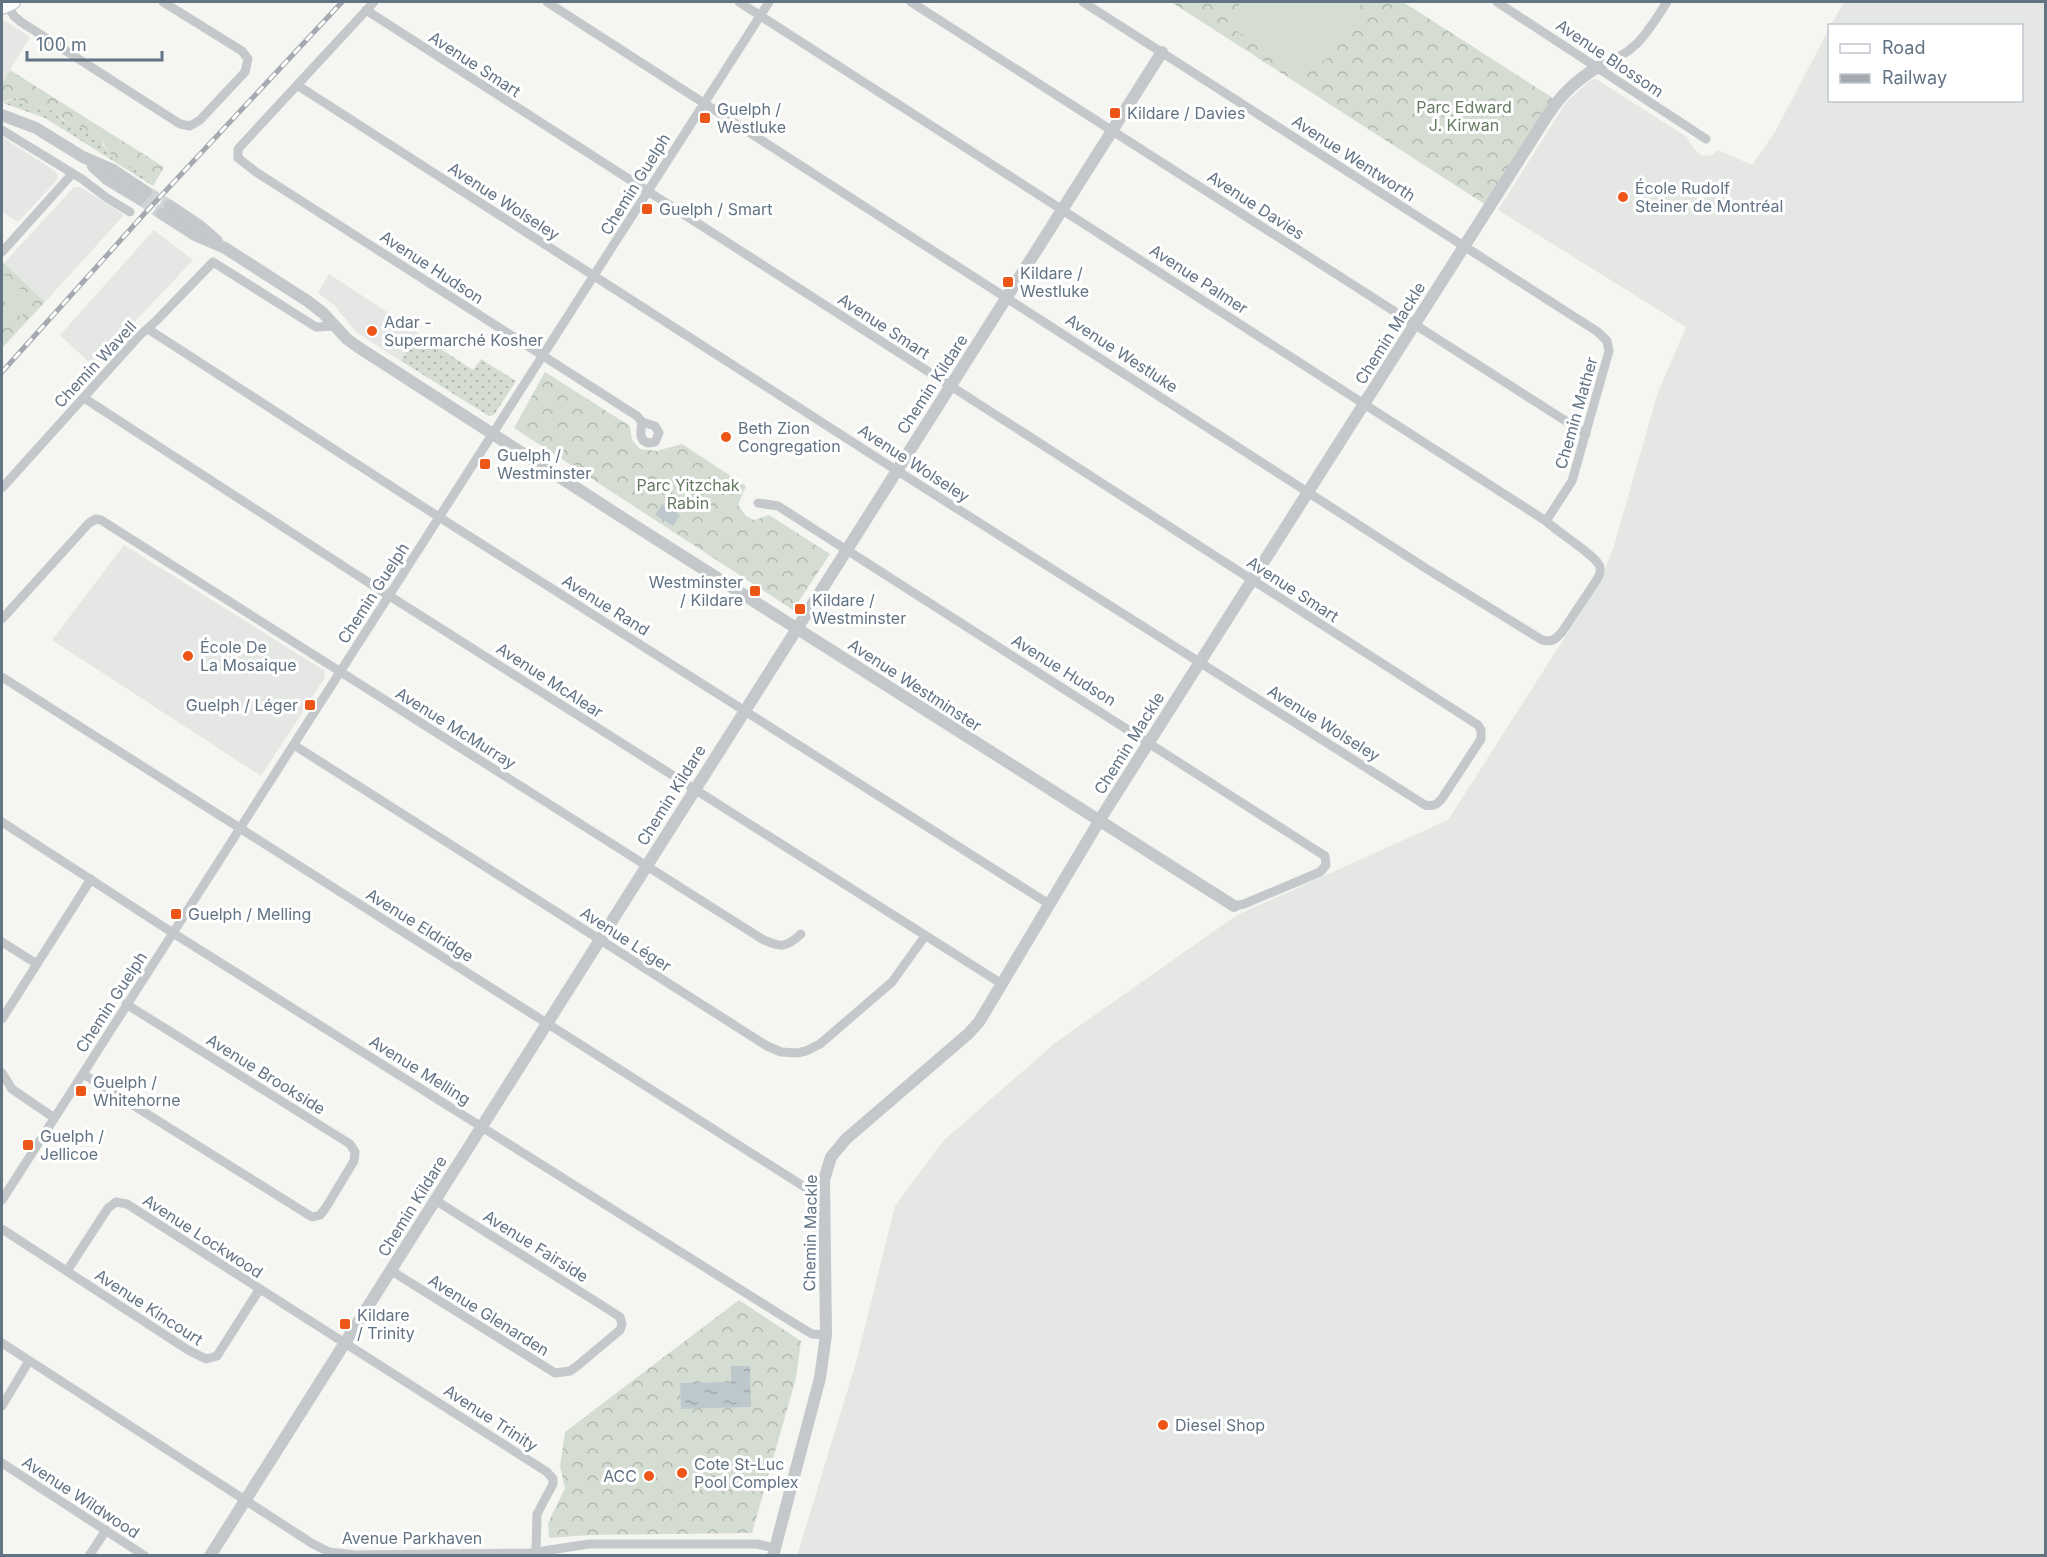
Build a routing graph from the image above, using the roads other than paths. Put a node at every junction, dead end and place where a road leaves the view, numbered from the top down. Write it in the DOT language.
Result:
graph roads {
  1 [pos="163,2"];
  2 [pos="374,2"];
  3 [pos="547,2"];
  4 [pos="739,2"];
  5 [pos="769,2"];
  6 [pos="911,2"];
  7 [pos="1083,2"];
  8 [pos="1497,2"];
  9 [pos="1667,2"];
  10 [pos="7,4"];
  11 [pos="366,10"];
  12 [pos="760,15"];
  13 [pos="1162,52"];
  14 [pos="1597,67"];
  15 [pos="297,86"];
  16 [pos="704,103"];
  17 [pos="2,115"];
  18 [pos="2,130"];
  19 [pos="1112,131"];
  20 [pos="1706,139"];
  21 [pos="72,174"];
  22 [pos="648,192"];
  23 [pos="143,196"];
  24 [pos="166,210"];
  25 [pos="1063,210"];
  26 [pos="130,212"];
  27 [pos="1464,247"];
  28 [pos="2,252"];
  29 [pos="594,276"];
  30 [pos="1007,297"];
  31 [pos="1413,325"];
  32 [pos="335,326"];
  33 [pos="148,329"];
  34 [pos="1607,341"];
  35 [pos="543,356"];
  36 [pos="950,386"];
  37 [pos="84,398"];
  38 [pos="1364,404"];
  39 [pos="642,422"];
  40 [pos="492,434"];
  41 [pos="1586,434"];
  42 [pos="896,470"];
  43 [pos="2,488"];
  44 [pos="1309,491"];
  45 [pos="758,503"];
  46 [pos="440,517"];
  47 [pos="1546,521"];
  48 [pos="847,550"];
  49 [pos="1251,580"];
  50 [pos="390,596"];
  51 [pos="1581,604"];
  52 [pos="2,619"];
  53 [pos="796,629"];
  54 [pos="1199,662"];
  55 [pos="341,672"];
  56 [pos="2,677"];
  57 [pos="744,710"];
  58 [pos="1149,742"];
  59 [pos="294,745"];
  60 [pos="695,789"];
  61 [pos="1425,805"];
  62 [pos="1099,821"];
  63 [pos="2,822"];
  64 [pos="240,828"];
  65 [pos="1324,855"];
  66 [pos="646,866"];
  67 [pos="91,879"];
  68 [pos="1049,904"];
  69 [pos="1234,906"];
  70 [pos="173,933"];
  71 [pos="801,934"];
  72 [pos="925,936"];
  73 [pos="599,939"];
  74 [pos="2,942"];
  75 [pos="37,964"];
  76 [pos="1002,984"];
  77 [pos="126,1004"];
  78 [pos="2,1019"];
  79 [pos="546,1023"];
  80 [pos="2,1073"];
  81 [pos="83,1074"];
  82 [pos="53,1117"];
  83 [pos="482,1126"];
  84 [pos="824,1196"];
  85 [pos="2,1200"];
  86 [pos="435,1200"];
  87 [pos="2,1229"];
  88 [pos="390,1270"];
  89 [pos="68,1271"];
  90 [pos="260,1290"];
  91 [pos="620,1317"];
  92 [pos="826,1335"];
  93 [pos="2,1343"];
  94 [pos="344,1343"];
  95 [pos="29,1361"];
  96 [pos="2,1406"];
  97 [pos="2,1463"];
  98 [pos="245,1500"];
  99 [pos="106,1530"];
  100 [pos="536,1552"];
  101 [pos="774,1552"];
  102 [pos="89,1556"];
  103 [pos="145,1556"];
  104 [pos="210,1556"];
  1 -- 10 [label="street"];
  2 -- 11 [label="street"];
  3 -- 16 [label="street, Avenue Westluke"];
  4 -- 12 [label="street, Avenue Palmer"];
  5 -- 12 [label="street, Chemin Guelph"];
  6 -- 19 [label="street, Avenue Davies"];
  7 -- 13 [label="street, Avenue Wentworth"];
  8 -- 14 [label="street, Avenue Blossom"];
  9 -- 14 [label="street, Chemin Mackle"];
  11 -- 15 [label="street"];
  11 -- 22 [label="street, Avenue Smart"];
  12 -- 16 [label="street, Chemin Guelph"];
  12 -- 25 [label="street, Avenue Palmer"];
  13 -- 19 [label="street, Chemin Kildare"];
  13 -- 27 [label="street, Avenue Wentworth"];
  14 -- 20 [label="street, Avenue Blossom"];
  14 -- 27 [label="street, Chemin Mackle"];
  15 -- 29 [label="street, Avenue Wolseley"];
  15 -- 35 [label="street, Avenue Hudson"];
  16 -- 22 [label="street, Chemin Guelph"];
  16 -- 30 [label="street, Avenue Westluke"];
  17 -- 23 [label="street"];
  18 -- 21 [label="street"];
  19 -- 25 [label="street, Chemin Kildare"];
  19 -- 31 [label="street, Avenue Davies"];
  21 -- 26 [label="street"];
  21 -- 28 [label="street"];
  22 -- 29 [label="street, Chemin Guelph"];
  22 -- 36 [label="street, Avenue Smart"];
  24 -- 32 [label="street, Avenue Westminster"];
  25 -- 30 [label="street, Chemin Kildare"];
  25 -- 38 [label="street, Avenue Palmer"];
  27 -- 31 [label="street, Chemin Mackle"];
  27 -- 34 [label="street, Avenue Wentworth"];
  29 -- 35 [label="street, Chemin Guelph"];
  29 -- 42 [label="street, Avenue Wolseley"];
  30 -- 36 [label="street, Chemin Kildare"];
  30 -- 44 [label="street, Avenue Westluke"];
  31 -- 38 [label="street, Chemin Mackle"];
  31 -- 41 [label="street, Avenue Davies"];
  32 -- 33 [label="street, Chemin Wavell"];
  32 -- 40 [label="street, Avenue Westminster"];
  33 -- 37 [label="street, Chemin Wavell"];
  33 -- 46 [label="street, Avenue Rand"];
  34 -- 41 [label="street, Chemin Mather"];
  35 -- 39 [label="street, Avenue Hudson"];
  35 -- 40 [label="street, Chemin Guelph"];
  36 -- 42 [label="street, Chemin Kildare"];
  36 -- 49 [label="street, Avenue Smart"];
  37 -- 43 [label="street, Chemin Wavell"];
  37 -- 50 [label="street, Avenue McAlear"];
  38 -- 44 [label="street, Chemin Mackle"];
  38 -- 47 [label="street, Avenue Palmer"];
  40 -- 46 [label="street, Chemin Guelph"];
  40 -- 53 [label="street, Avenue Westminster"];
  41 -- 47 [label="street, Chemin Mather"];
  42 -- 48 [label="street, Chemin Kildare"];
  42 -- 54 [label="street, Avenue Wolseley"];
  44 -- 49 [label="street, Chemin Mackle"];
  44 -- 51 [label="street, Avenue Westluke"];
  45 -- 48 [label="street, Avenue Hudson"];
  46 -- 50 [label="street, Chemin Guelph"];
  46 -- 57 [label="street, Avenue Rand"];
  47 -- 51 [label="street, Avenue Palmer"];
  48 -- 53 [label="street, Chemin Kildare"];
  48 -- 58 [label="street, Avenue Hudson"];
  49 -- 54 [label="street, Chemin Mackle"];
  49 -- 61 [label="street, Avenue Smart"];
  50 -- 55 [label="street, Chemin Guelph"];
  50 -- 60 [label="street, Avenue McAlear"];
  52 -- 55 [label="street, Avenue McMurray"];
  53 -- 57 [label="street, Chemin Kildare"];
  53 -- 62 [label="street, Avenue Westminster"];
  54 -- 58 [label="street, Chemin Mackle"];
  54 -- 61 [label="street, Avenue Wolseley"];
  55 -- 59 [label="street, Chemin Guelph"];
  55 -- 66 [label="street, Avenue McMurray"];
  56 -- 64 [label="street, Avenue Eldridge"];
  57 -- 60 [label="street, Chemin Kildare"];
  57 -- 68 [label="street, Avenue Rand"];
  58 -- 62 [label="street, Chemin Mackle"];
  58 -- 65 [label="street, Avenue Hudson"];
  59 -- 64 [label="street, Chemin Guelph"];
  59 -- 73 [label="street, Avenue Léger"];
  60 -- 66 [label="street, Chemin Kildare"];
  60 -- 72 [label="street, Avenue McAlear"];
  62 -- 68 [label="street, Chemin Mackle"];
  62 -- 69 [label="street, Avenue Westminster"];
  63 -- 67 [label="street, Avenue Melling"];
  64 -- 70 [label="street, Chemin Guelph"];
  64 -- 79 [label="street, Avenue Eldridge"];
  65 -- 69 [label="street, Avenue Westminster"];
  66 -- 71 [label="street, Avenue McMurray"];
  66 -- 73 [label="street, Chemin Kildare"];
  67 -- 70 [label="street, Avenue Melling"];
  67 -- 75 [label="street"];
  68 -- 76 [label="street, Chemin Mackle"];
  70 -- 77 [label="street, Chemin Guelph"];
  70 -- 83 [label="street, Avenue Melling"];
  72 -- 73 [label="street, Avenue Léger"];
  72 -- 76 [label="street, Avenue McAlear"];
  73 -- 79 [label="street, Chemin Kildare"];
  74 -- 75 [label="street"];
  75 -- 78 [label="street"];
  76 -- 84 [label="street, Chemin Mackle"];
  77 -- 81 [label="street, Chemin Guelph"];
  77 -- 81 [label="street, Avenue Brookside"];
  79 -- 83 [label="street, Chemin Kildare"];
  79 -- 84 [label="street, Avenue Eldridge"];
  80 -- 82 [label="street"];
  81 -- 82 [label="street, Chemin Guelph"];
  82 -- 85 [label="street, Chemin Guelph"];
  83 -- 86 [label="street, Chemin Kildare"];
  83 -- 92 [label="street, Avenue Melling"];
  84 -- 92 [label="street, Chemin Mackle"];
  86 -- 88 [label="street, Chemin Kildare"];
  86 -- 91 [label="street, Avenue Fairside"];
  87 -- 89 [label="street, Avenue Kincourt"];
  88 -- 91 [label="street, Avenue Glenarden"];
  88 -- 94 [label="street, Chemin Kildare"];
  89 -- 90 [label="street, Avenue Lockwood"];
  89 -- 90 [label="street, Avenue Kincourt"];
  90 -- 94 [label="street, Avenue Lockwood"];
  92 -- 101 [label="street, Chemin Mackle"];
  93 -- 95 [label="street, Avenue Parkhaven"];
  94 -- 98 [label="street, Chemin Kildare"];
  94 -- 100 [label="street, Avenue Trinity"];
  95 -- 96 [label="street"];
  95 -- 98 [label="street, Avenue Parkhaven"];
  97 -- 99 [label="street, Avenue Wildwood"];
  98 -- 100 [label="street, Avenue Parkhaven"];
  98 -- 104 [label="street, Chemin Kildare"];
  99 -- 102 [label="street"];
  99 -- 103 [label="street, Avenue Wildwood"];
  100 -- 101 [label="street, Avenue Parkhaven"];
}
